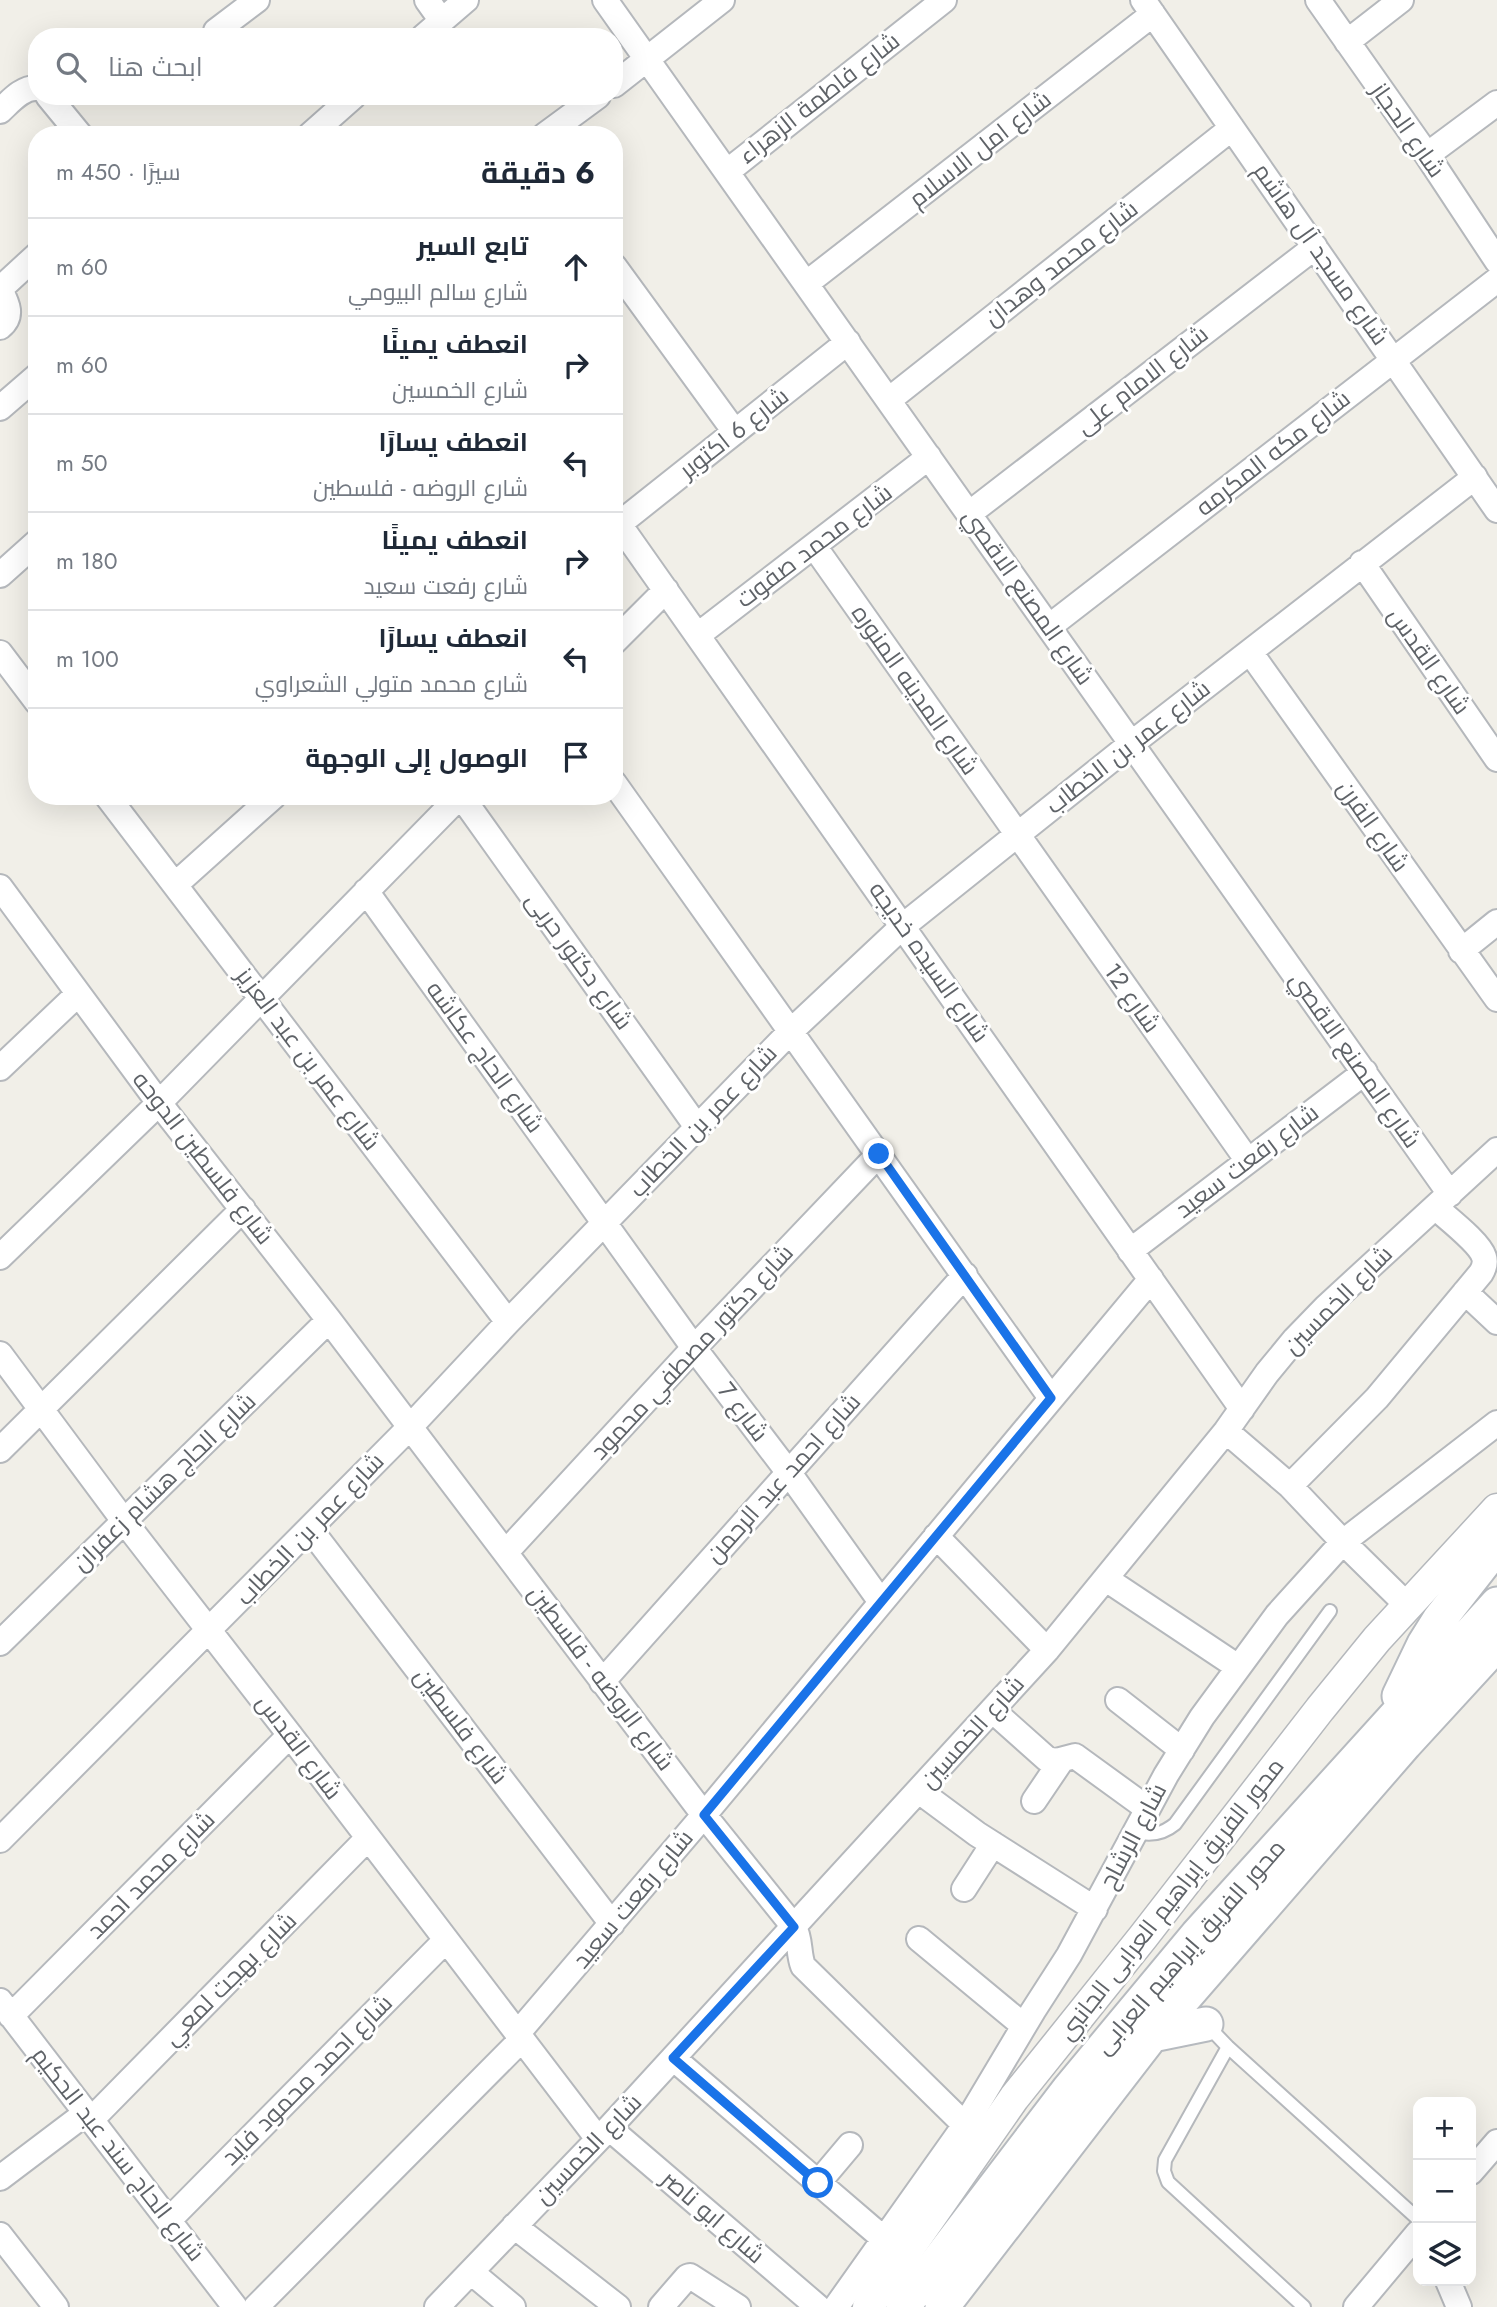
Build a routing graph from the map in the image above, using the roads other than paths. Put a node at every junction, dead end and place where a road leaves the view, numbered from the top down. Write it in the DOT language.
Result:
graph roads {
  1 [pos="257,0"];
  2 [pos="427,0"];
  3 [pos="466,0"];
  4 [pos="605,0"];
  5 [pos="722,0"];
  6 [pos="944,0"];
  7 [pos="1318,0"];
  8 [pos="1401,0"];
  9 [pos="1148,7"];
  10 [pos="220,28"];
  11 [pos="433,28"];
  12 [pos="434,28"];
  13 [pos="1346,42"];
  14 [pos="648,60"];
  15 [pos="623,78"];
  16 [pos="28,91"];
  17 [pos="1497,103"];
  18 [pos="55,105"];
  19 [pos="348,105"];
  20 [pos="586,105"];
  21 [pos="0,111"];
  22 [pos="73,126"];
  23 [pos="335,126"];
  24 [pos="557,126"];
  25 [pos="1232,128"];
  26 [pos="1427,155"];
  27 [pos="728,171"];
  28 [pos="1315,247"];
  29 [pos="1497,261"];
  30 [pos="28,263"];
  31 [pos="623,278"];
  32 [pos="1497,280"];
  33 [pos="807,283"];
  34 [pos="0,289"];
  35 [pos="0,327"];
  36 [pos="848,342"];
  37 [pos="1394,359"];
  38 [pos="28,384"];
  39 [pos="890,399"];
  40 [pos="0,408"];
  41 [pos="735,432"];
  42 [pos="929,457"];
  43 [pos="1475,477"];
  44 [pos="1497,510"];
  45 [pos="970,513"];
  46 [pos="623,516"];
  47 [pos="623,529"];
  48 [pos="814,546"];
  49 [pos="28,550"];
  50 [pos="1362,563"];
  51 [pos="0,575"];
  52 [pos="666,590"];
  53 [pos="1050,626"];
  54 [pos="623,633"];
  55 [pos="698,635"];
  56 [pos="1250,652"];
  57 [pos="0,653"];
  58 [pos="28,690"];
  59 [pos="1131,744"];
  60 [pos="1497,760"];
  61 [pos="623,796"];
  62 [pos="114,805"];
  63 [pos="264,805"];
  64 [pos="451,805"];
  65 [pos="466,805"];
  66 [pos="1016,835"];
  67 [pos="176,884"];
  68 [pos="0,887"];
  69 [pos="366,891"];
  70 [pos="1497,922"];
  71 [pos="903,926"];
  72 [pos="1461,951"];
  73 [pos="78,993"];
  74 [pos="261,999"];
  75 [pos="1497,999"];
  76 [pos="790,1032"];
  77 [pos="0,1069"];
  78 [pos="1365,1072"];
  79 [pos="159,1103"];
  80 [pos="697,1127"];
  81 [pos="1497,1150"];
  82 [pos="879,1154"];
  83 [pos="1248,1161"];
  84 [pos="1442,1201"];
  85 [pos="243,1209"];
  86 [pos="605,1223"];
  87 [pos="1130,1251"];
  88 [pos="0,1257"];
  89 [pos="965,1275"];
  90 [pos="1151,1279"];
  91 [pos="1465,1292"];
  92 [pos="329,1320"];
  93 [pos="508,1322"];
  94 [pos="1497,1322"];
  95 [pos="694,1348"];
  96 [pos="0,1354"];
  97 [pos="1051,1398"];
  98 [pos="1242,1409"];
  99 [pos="41,1410"];
  100 [pos="1497,1423"];
  101 [pos="410,1427"];
  102 [pos="1226,1431"];
  103 [pos="0,1450"];
  104 [pos="789,1473"];
  105 [pos="1290,1486"];
  106 [pos="1497,1509"];
  107 [pos="124,1521"];
  108 [pos="310,1529"];
  109 [pos="936,1536"];
  110 [pos="1342,1542"];
  111 [pos="1497,1546"];
  112 [pos="506,1552"];
  113 [pos="1106,1578"];
  114 [pos="881,1602"];
  115 [pos="1497,1604"];
  116 [pos="1408,1605"];
  117 [pos="1330,1611"];
  118 [pos="210,1631"];
  119 [pos="0,1643"];
  120 [pos="1497,1644"];
  121 [pos="1047,1650"];
  122 [pos="1238,1667"];
  123 [pos="602,1682"];
  124 [pos="1118,1700"];
  125 [pos="992,1710"];
  126 [pos="1390,1721"];
  127 [pos="290,1735"];
  128 [pos="1182,1750"];
  129 [pos="1061,1761"];
  130 [pos="919,1791"];
  131 [pos="1034,1801"];
  132 [pos="1148,1809"];
  133 [pos="704,1815"];
  134 [pos="1136,1832"];
  135 [pos="369,1839"];
  136 [pos="0,1840"];
  137 [pos="993,1844"];
  138 [pos="964,1889"];
  139 [pos="1095,1909"];
  140 [pos="612,1924"];
  141 [pos="794,1927"];
  142 [pos="919,1939"];
  143 [pos="446,1940"];
  144 [pos="5,2008"];
  145 [pos="1024,2026"];
  146 [pos="1152,2035"];
  147 [pos="1217,2036"];
  148 [pos="519,2037"];
  149 [pos="673,2058"];
  150 [pos="89,2116"];
  151 [pos="965,2125"];
  152 [pos="603,2134"];
  153 [pos="1497,2142"];
  154 [pos="850,2145"];
  155 [pos="1476,2166"];
  156 [pos="0,2178"];
  157 [pos="818,2183"];
  158 [pos="1413,2214"];
  159 [pos="169,2220"];
  160 [pos="514,2226"];
  161 [pos="0,2235"];
  162 [pos="884,2239"];
  163 [pos="1413,2239"];
  164 [pos="471,2272"];
  165 [pos="1450,2286"];
  166 [pos="56,2307"];
  167 [pos="235,2307"];
  168 [pos="256,2307"];
  169 [pos="437,2307"];
  170 [pos="513,2307"];
  171 [pos="618,2307"];
  172 [pos="661,2307"];
  173 [pos="738,2307"];
  174 [pos="818,2307"];
  175 [pos="836,2307"];
  176 [pos="868,2307"];
  177 [pos="903,2307"];
  178 [pos="942,2307"];
  179 [pos="1304,2307"];
  180 [pos="1356,2307"];
  181 [pos="1459,2307"];
  1 -- 10 [label="street"];
  2 -- 11 [label="street"];
  3 -- 12 [label="street"];
  4 -- 14 [label="street, شارع المصنع الاقصي"];
  5 -- 14 [label="street"];
  6 -- 27 [label="street, شارع فاطمة الزهراء"];
  7 -- 13 [label="street, شارع الحجاز"];
  8 -- 13 [label="street"];
  9 -- 25 [label="street, شارع مسجد آل هاشم"];
  9 -- 33 [label="street, شارع امل الاسلام"];
  13 -- 26 [label="street, شارع الحجاز"];
  14 -- 15 [label="street"];
  14 -- 27 [label="street, شارع المصنع الاقصي"];
  16 -- 21 [label="street"];
  17 -- 26 [label="street"];
  18 -- 22 [label="street"];
  19 -- 23 [label="street"];
  20 -- 24 [label="street"];
  25 -- 28 [label="street, شارع مسجد آل هاشم"];
  25 -- 39 [label="street, شارع محمد وهدان"];
  26 -- 29 [label="street, شارع الحجاز"];
  27 -- 33 [label="street, شارع المصنع الاقصي"];
  28 -- 37 [label="street, شارع مسجد آل هاشم"];
  28 -- 45 [label="street, شارع الامام على"];
  30 -- 34 [label="street"];
  31 -- 41 [label="street"];
  32 -- 37 [label="street, شارع مكه المكرمه"];
  33 -- 36 [label="street, شارع المصنع الاقصي"];
  34 -- 35 [label="street"];
  36 -- 39 [label="street, شارع المصنع الاقصي"];
  36 -- 41 [label="street, شارع 6 اكتوبر"];
  37 -- 43 [label="street, شارع مسجد آل هاشم"];
  37 -- 53 [label="street, شارع مكه المكرمه"];
  38 -- 40 [label="street"];
  39 -- 42 [label="street, شارع المصنع الاقصي"];
  41 -- 46 [label="street, شارع 6 اكتوبر"];
  42 -- 45 [label="street, شارع المصنع الاقصي"];
  42 -- 48 [label="street, شارع محمد صفوت"];
  43 -- 44 [label="street, شارع مسجد آل هاشم"];
  43 -- 50 [label="street, شارع عمر بن الخطاب"];
  45 -- 53 [label="street, شارع المصنع الاقصي"];
  47 -- 52 [label="street, شارع السيده خديجه"];
  48 -- 55 [label="street, شارع محمد صفوت"];
  48 -- 66 [label="street, شارع المدينه المنوره"];
  49 -- 51 [label="street"];
  50 -- 56 [label="street, شارع عمر بن الخطاب"];
  50 -- 60 [label="street, شارع القدس"];
  52 -- 54 [label="street"];
  52 -- 55 [label="street, شارع السيده خديجه"];
  53 -- 59 [label="street, شارع المصنع الاقصي"];
  55 -- 71 [label="street, شارع السيده خديجه"];
  56 -- 59 [label="street, شارع عمر بن الخطاب"];
  56 -- 72 [label="street, شارع الفرن"];
  57 -- 58 [label="street"];
  59 -- 66 [label="street, شارع عمر بن الخطاب"];
  59 -- 78 [label="street, شارع المصنع الاقصي"];
  61 -- 76 [label="street"];
  62 -- 67 [label="street, شارع عمر بن عبد العزيز"];
  63 -- 67 [label="street"];
  64 -- 69 [label="street"];
  65 -- 80 [label="street, شارع دكتور حربى"];
  66 -- 71 [label="street, شارع عمر بن الخطاب"];
  66 -- 83 [label="street, شارع 12"];
  67 -- 74 [label="street, شارع عمر بن عبد العزيز"];
  68 -- 73 [label="street, شارع فلسطين الدوحه"];
  69 -- 74 [label="street"];
  69 -- 86 [label="street, شارع الحاج عكاشه"];
  70 -- 72 [label="street"];
  71 -- 76 [label="street, شارع عمر بن الخطاب"];
  71 -- 87 [label="street, شارع السيده خديجه"];
  72 -- 75 [label="street, شارع الفرن"];
  73 -- 77 [label="street"];
  73 -- 79 [label="street, شارع فلسطين الدوحه"];
  74 -- 79 [label="street"];
  74 -- 93 [label="street, شارع عمر بن عبد العزيز"];
  76 -- 80 [label="street, شارع عمر بن الخطاب"];
  76 -- 82 [label="street"];
  78 -- 83 [label="street, شارع رفعت سعيد"];
  78 -- 84 [label="street, شارع المصنع الاقصي"];
  79 -- 85 [label="street, شارع فلسطين الدوحه"];
  79 -- 88 [label="street"];
  80 -- 86 [label="street, شارع عمر بن الخطاب"];
  81 -- 84 [label="street, شارع الخمسين"];
  82 -- 89 [label="street"];
  82 -- 95 [label="street, شارع دكتور مصطفي محمود"];
  83 -- 87 [label="street, شارع رفعت سعيد"];
  84 -- 91 [label="street, شارع المصنع الاقصي"];
  84 -- 98 [label="street, شارع الخمسين"];
  85 -- 92 [label="street, شارع فلسطين الدوحه"];
  85 -- 99 [label="street"];
  86 -- 93 [label="street, شارع عمر بن الخطاب"];
  86 -- 95 [label="street, شارع 7"];
  87 -- 90 [label="street, شارع السيده خديجه"];
  89 -- 97 [label="street"];
  89 -- 104 [label="street, شارع احمد عبد الرحمن"];
  90 -- 97 [label="street, شارع رفعت سعيد"];
  90 -- 98 [label="street, شارع السيده خديجه"];
  91 -- 94 [label="street"];
  91 -- 105 [label="street"];
  92 -- 101 [label="street, شارع فلسطين الدوحه"];
  92 -- 107 [label="street, شارع الحاج هشام زعفران"];
  93 -- 101 [label="street, شارع عمر بن الخطاب"];
  95 -- 104 [label="street, شارع 7"];
  95 -- 112 [label="street, شارع دكتور مصطفي محمود"];
  96 -- 99 [label="street, شارع القدس"];
  97 -- 109 [label="street, شارع رفعت سعيد"];
  98 -- 102 [label="street, شارع الخمسين"];
  99 -- 103 [label="street"];
  99 -- 107 [label="street, شارع القدس"];
  100 -- 110 [label="street, شارع الرشاح"];
  101 -- 108 [label="street, شارع عمر بن الخطاب"];
  101 -- 112 [label="street, شارع الروضه - فلسطين"];
  102 -- 105 [label="street"];
  102 -- 113 [label="street, شارع الخمسين"];
  104 -- 114 [label="street, شارع 7"];
  104 -- 123 [label="street, شارع احمد عبد الرحمن"];
  105 -- 110 [label="street"];
  106 -- 116 [label="street, محور الفريق إبراهيم العرابى الجانبي"];
  107 -- 118 [label="street, شارع القدس"];
  107 -- 119 [label="street, شارع الحاج هشام زعفران"];
  108 -- 118 [label="street, شارع عمر بن الخطاب"];
  108 -- 140 [label="street, شارع فلسطين"];
  109 -- 114 [label="street, شارع رفعت سعيد"];
  109 -- 121 [label="street"];
  110 -- 116 [label="street"];
  110 -- 122 [label="street, شارع الرشاح"];
  111 -- 126 [label="main road"];
  112 -- 123 [label="street, شارع الروضه - فلسطين"];
  113 -- 121 [label="street, شارع الخمسين"];
  113 -- 122 [label="street"];
  114 -- 133 [label="street, شارع رفعت سعيد"];
  115 -- 126 [label="main road, محور الفريق إبراهيم العرابى"];
  116 -- 176 [label="street, محور الفريق إبراهيم العرابى الجانبي"];
  117 -- 134 [label="lane"];
  118 -- 127 [label="street, شارع القدس"];
  118 -- 136 [label="street, شارع عمر بن الخطاب"];
  120 -- 146 [label="main road, محور الفريق إبراهيم العرابى"];
  121 -- 125 [label="street, شارع الخمسين"];
  122 -- 128 [label="street, شارع الرشاح"];
  123 -- 133 [label="street, شارع الروضه - فلسطين"];
  124 -- 128 [label="street"];
  125 -- 129 [label="street"];
  125 -- 130 [label="street, شارع الخمسين"];
  126 -- 177 [label="main road, محور الفريق إبراهيم العرابى"];
  127 -- 135 [label="street, شارع القدس"];
  127 -- 144 [label="street, شارع محمد احمد"];
  128 -- 132 [label="street, شارع الرشاح"];
  129 -- 131 [label="street"];
  129 -- 132 [label="street"];
  130 -- 137 [label="street"];
  130 -- 141 [label="street, شارع الخمسين"];
  132 -- 134 [label="street, شارع الرشاح"];
  133 -- 140 [label="street, شارع رفعت سعيد"];
  133 -- 141 [label="street, شارع الروضه - فلسطين"];
  134 -- 139 [label="street, شارع الرشاح"];
  135 -- 143 [label="street, شارع القدس"];
  135 -- 150 [label="street, شارع بهجت لمعي"];
  137 -- 138 [label="street"];
  137 -- 139 [label="street"];
  139 -- 145 [label="street, شارع الرشاح"];
  140 -- 148 [label="street, شارع رفعت سعيد"];
  141 -- 149 [label="street, شارع الخمسين"];
  141 -- 151 [label="street"];
  142 -- 145 [label="street"];
  143 -- 148 [label="street, شارع القدس"];
  143 -- 159 [label="street, شارع احمد محمود فايد"];
  144 -- 150 [label="street, شارع الحاج سند عبد الحكيم"];
  145 -- 151 [label="street, شارع الرشاح"];
  146 -- 147 [label="main road"];
  146 -- 178 [label="main road, محور الفريق إبراهيم العرابى"];
  147 -- 158 [label="lane"];
  147 -- 179 [label="lane"];
  148 -- 152 [label="street, شارع القدس"];
  148 -- 168 [label="street, شارع رفعت سعيد"];
  149 -- 152 [label="street, شارع الخمسين"];
  149 -- 157 [label="street"];
  150 -- 156 [label="street, شارع بهجت لمعي"];
  150 -- 159 [label="street, شارع الحاج سند عبد الحكيم"];
  151 -- 162 [label="street, شارع الرشاح"];
  152 -- 160 [label="street, شارع الخمسين"];
  152 -- 174 [label="street, شارع ابو ناصر"];
  153 -- 155 [label="street"];
  154 -- 157 [label="street"];
  157 -- 162 [label="street"];
  159 -- 167 [label="street, شارع الحاج سند عبد الحكيم"];
  160 -- 164 [label="street, شارع الخمسين"];
  160 -- 171 [label="street"];
  161 -- 166 [label="street"];
  162 -- 175 [label="street, شارع الرشاح"];
  163 -- 180 [label="street"];
  164 -- 169 [label="street, شارع الخمسين"];
  164 -- 170 [label="street"];
  165 -- 181 [label="street"];
  172 -- 173 [label="street"];
}
